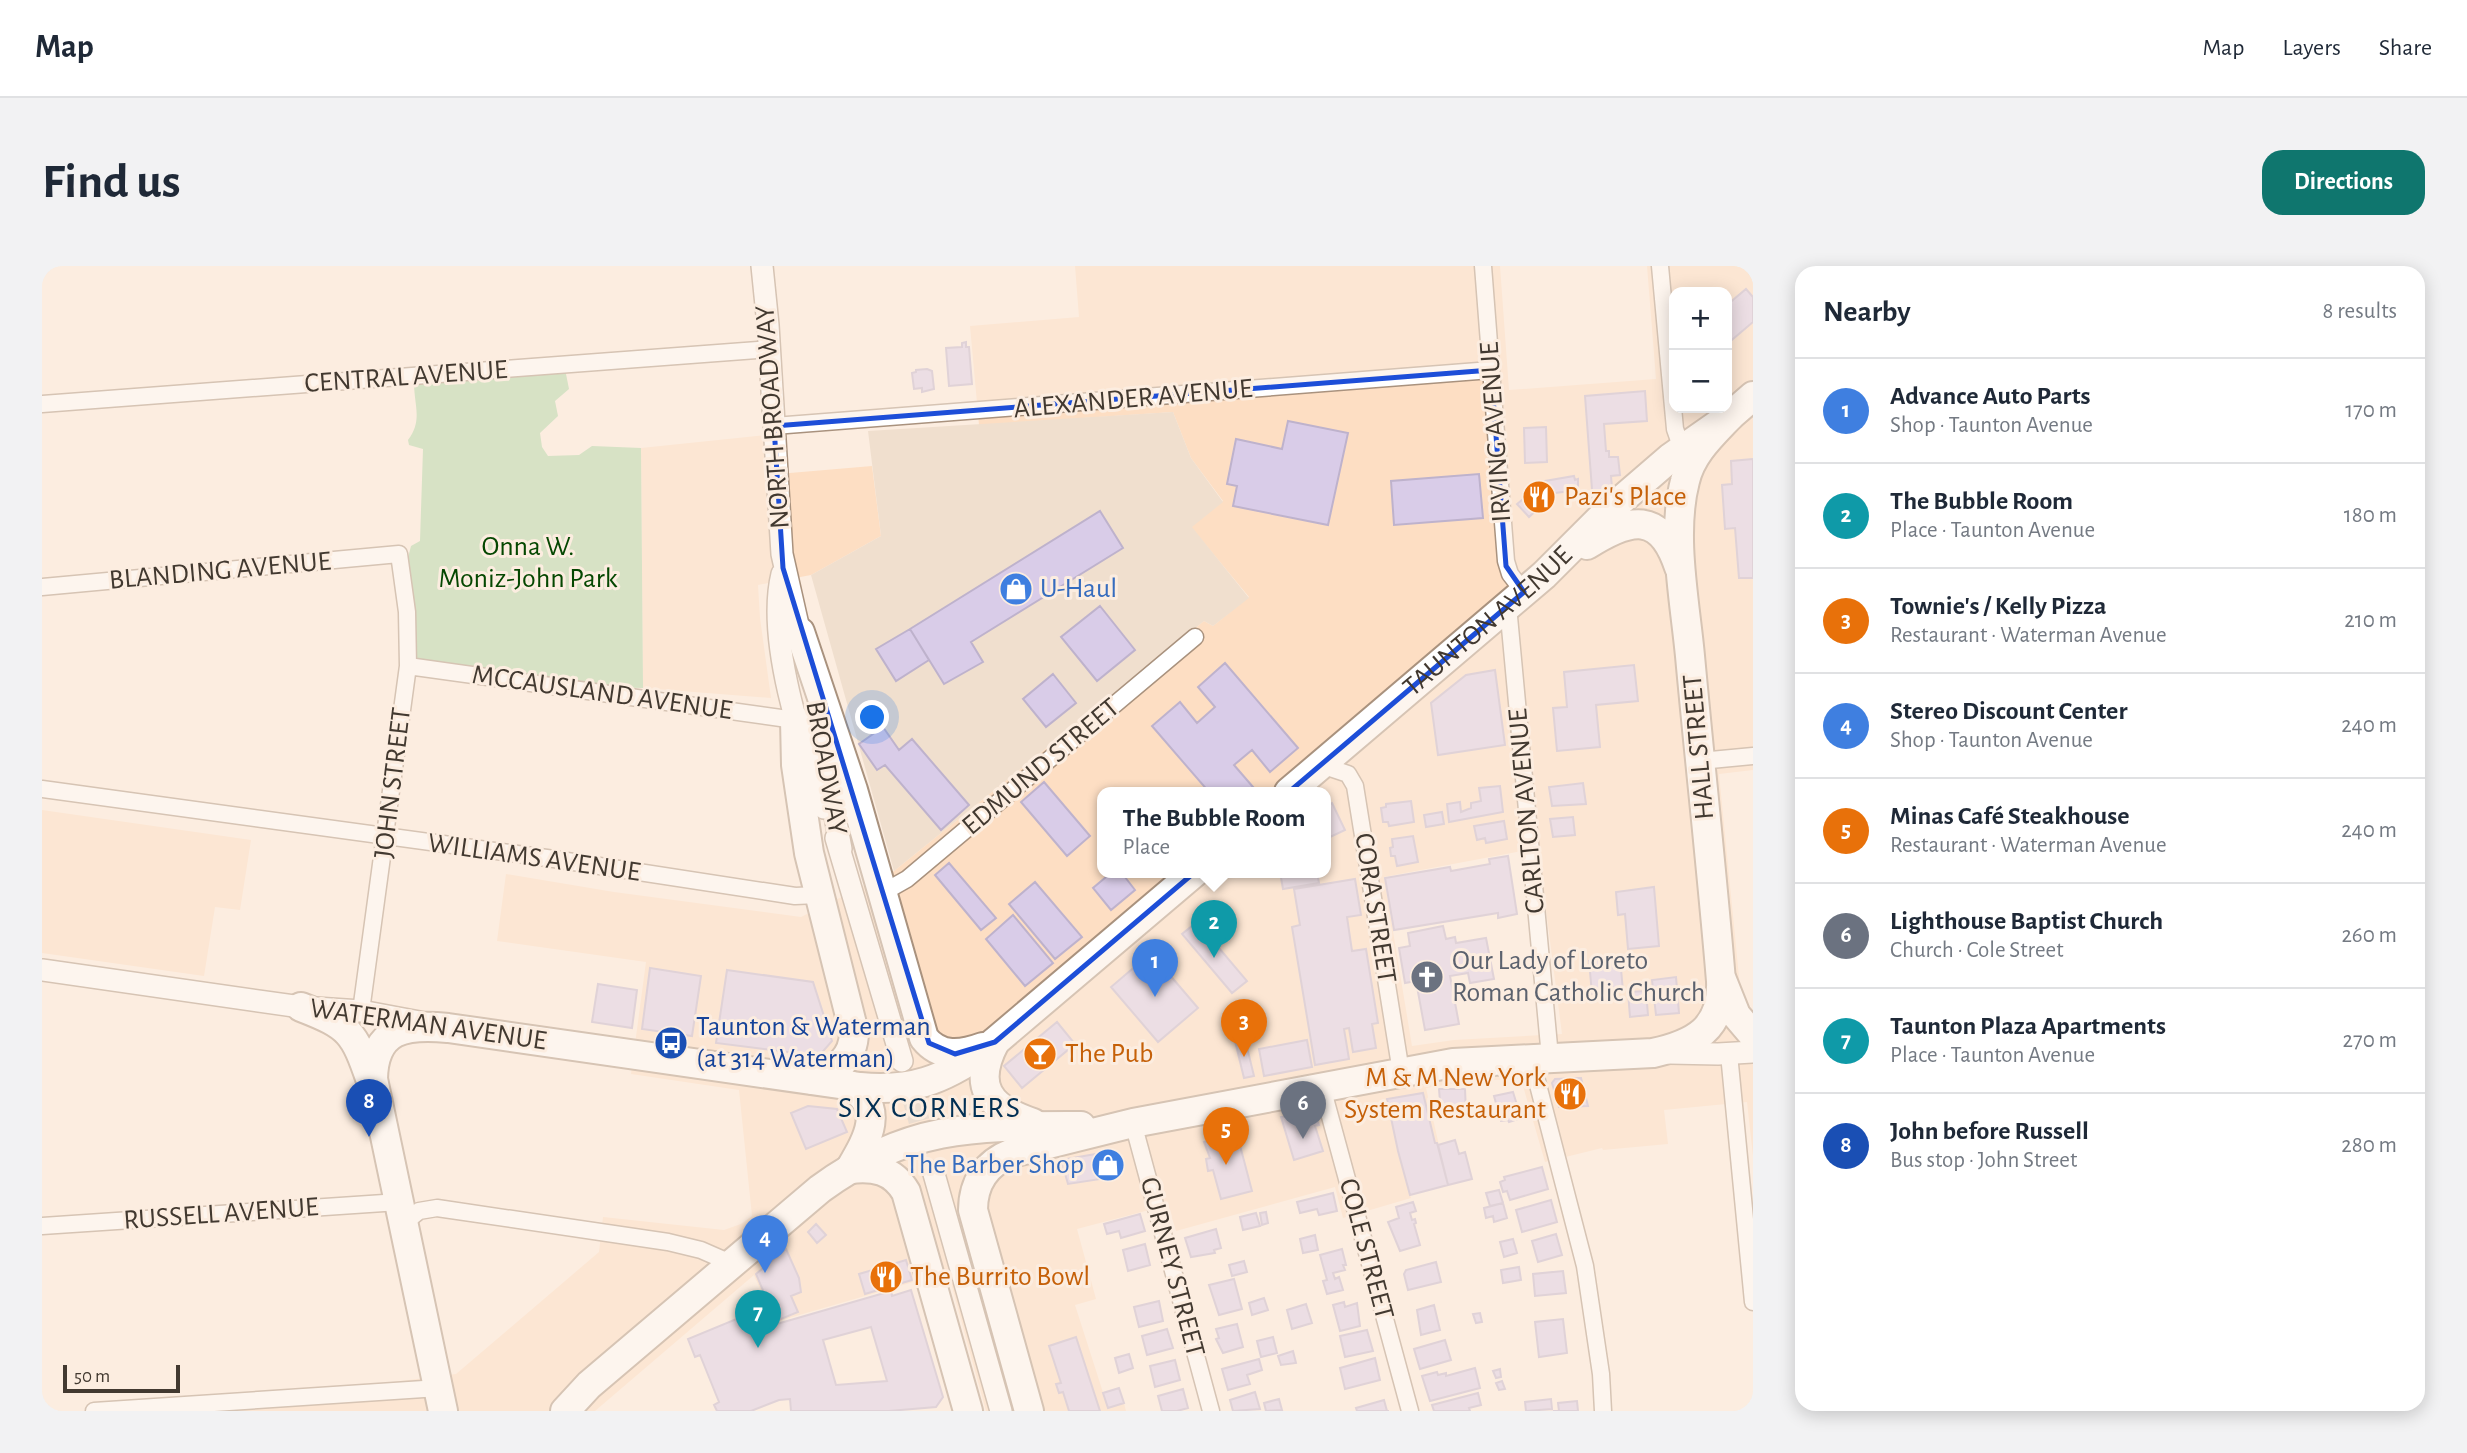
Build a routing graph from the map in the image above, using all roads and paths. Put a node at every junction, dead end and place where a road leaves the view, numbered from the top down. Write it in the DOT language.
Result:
graph roads {
  1 [pos="762,266"];
  2 [pos="1483,266"];
  3 [pos="1660,266"];
  4 [pos="770,349"];
  5 [pos="1491,370"];
  6 [pos="1753,397"];
  7 [pos="42,404"];
  8 [pos="1730,416"];
  9 [pos="774,426"];
  10 [pos="1682,449"];
  11 [pos="399,554"];
  12 [pos="783,568"];
  13 [pos="42,587"];
  14 [pos="1683,587"];
  15 [pos="1525,591"];
  16 [pos="800,632"];
  17 [pos="1195,637"];
  18 [pos="408,666"];
  19 [pos="796,720"];
  20 [pos="1753,756"];
  21 [pos="1700,761"];
  22 [pos="1321,765"];
  23 [pos="1295,787"];
  24 [pos="42,789"];
  25 [pos="386,838"];
  26 [pos="841,849"];
  27 [pos="1188,878"];
  28 [pos="884,892"];
  29 [pos="818,895"];
  30 [pos="42,970"];
  31 [pos="1720,975"];
  32 [pos="301,1007"];
  33 [pos="361,1011"];
  34 [pos="448,1028"];
  35 [pos="1753,1035"];
  36 [pos="995,1042"];
  37 [pos="1753,1052"];
  38 [pos="1653,1053"];
  39 [pos="1729,1054"];
  40 [pos="1540,1058"];
  41 [pos="902,1061"];
  42 [pos="1401,1072"];
  43 [pos="813,1080"];
  44 [pos="849,1085"];
  45 [pos="1322,1087"];
  46 [pos="377,1096"];
  47 [pos="1133,1123"];
  48 [pos="1047,1126"];
  49 [pos="850,1168"];
  50 [pos="934,1174"];
  51 [pos="402,1213"];
  52 [pos="42,1226"];
  53 [pos="733,1264"];
  54 [pos="1753,1302"];
  55 [pos="589,1385"];
  56 [pos="444,1403"];
  57 [pos="94,1411"];
  58 [pos="552,1411"];
  59 [pos="565,1411"];
  60 [pos="968,1411"];
  61 [pos="1001,1411"];
  62 [pos="1029,1411"];
  63 [pos="1211,1411"];
  64 [pos="1410,1411"];
  65 [pos="1603,1411"];
  1 -- 4 [label="main road, NORTH BROADWAY"];
  2 -- 5 [label="street, IRVING AVENUE"];
  3 -- 10 [label="street"];
  4 -- 7 [label="street, CENTRAL AVENUE"];
  4 -- 9 [label="main road, NORTH BROADWAY"];
  5 -- 9 [label="street, ALEXANDER AVENUE"];
  5 -- 15 [label="street, IRVING AVENUE"];
  6 -- 8 [label="highway, TAUNTON AVENUE"];
  8 -- 10 [label="highway, TAUNTON AVENUE"];
  8 -- 14 [label="highway, HALL STREET"];
  9 -- 12 [label="main road, NORTH BROADWAY"];
  10 -- 15 [label="highway, TAUNTON AVENUE"];
  11 -- 13 [label="street, BLANDING AVENUE"];
  11 -- 18 [label="street, JOHN STREET"];
  12 -- 16 [label="main road, BROADWAY"];
  12 -- 19 [label="main road, BROADWAY"];
  14 -- 15 [label="highway"];
  14 -- 21 [label="highway, HALL STREET"];
  15 -- 22 [label="highway, TAUNTON AVENUE"];
  15 -- 40 [label="street, CARLTON AVENUE"];
  16 -- 26 [label="main road, BROADWAY"];
  16 -- 28 [label="highway"];
  17 -- 28 [label="street, EDMUND STREET"];
  18 -- 19 [label="street, MCCAUSLAND AVENUE"];
  18 -- 25 [label="street, JOHN STREET"];
  19 -- 26 [label="main road, BROADWAY"];
  19 -- 29 [label="highway"];
  20 -- 21 [label="street"];
  21 -- 31 [label="highway, HALL STREET"];
  22 -- 23 [label="highway, TAUNTON AVENUE"];
  22 -- 42 [label="street, CORA STREET"];
  24 -- 25 [label="street, WILLIAMS AVENUE"];
  25 -- 29 [label="street, WILLIAMS AVENUE"];
  25 -- 33 [label="street, JOHN STREET"];
  26 -- 41 [label="main road"];
  27 -- 36 [label="highway"];
  28 -- 36 [label="highway"];
  29 -- 43 [label="highway"];
  30 -- 32 [label="main road, WATERMAN AVENUE"];
  31 -- 35 [label="highway"];
  31 -- 38 [label="highway, HALL STREET"];
  32 -- 33 [label="main road, WATERMAN AVENUE"];
  32 -- 46 [label="highway"];
  33 -- 34 [label="main road, WATERMAN AVENUE"];
  34 -- 43 [label="highway, WATERMAN AVENUE"];
  34 -- 46 [label="highway"];
  36 -- 44 [label="highway, WATERMAN AVENUE"];
  36 -- 48 [label="highway"];
  37 -- 39 [label="main road"];
  38 -- 39 [label="main road"];
  38 -- 40 [label="highway"];
  39 -- 54 [label="street"];
  40 -- 42 [label="highway"];
  40 -- 65 [label="street, CARLTON AVENUE"];
  42 -- 45 [label="highway"];
  43 -- 44 [label="highway, WATERMAN AVENUE"];
  44 -- 49 [label="highway"];
  45 -- 47 [label="highway"];
  45 -- 64 [label="street, COLE STREET"];
  46 -- 51 [label="highway"];
  47 -- 48 [label="highway"];
  47 -- 62 [label="highway"];
  47 -- 63 [label="street, GURNEY STREET"];
  48 -- 49 [label="highway"];
  49 -- 53 [label="highway"];
  49 -- 60 [label="highway"];
  50 -- 61 [label="main road"];
  51 -- 52 [label="street, RUSSELL AVENUE"];
  51 -- 53 [label="street, RUSSELL AVENUE"];
  51 -- 56 [label="highway"];
  53 -- 55 [label="highway"];
  55 -- 58 [label="highway"];
  55 -- 59 [label="highway"];
  56 -- 57 [label="street"];
}
